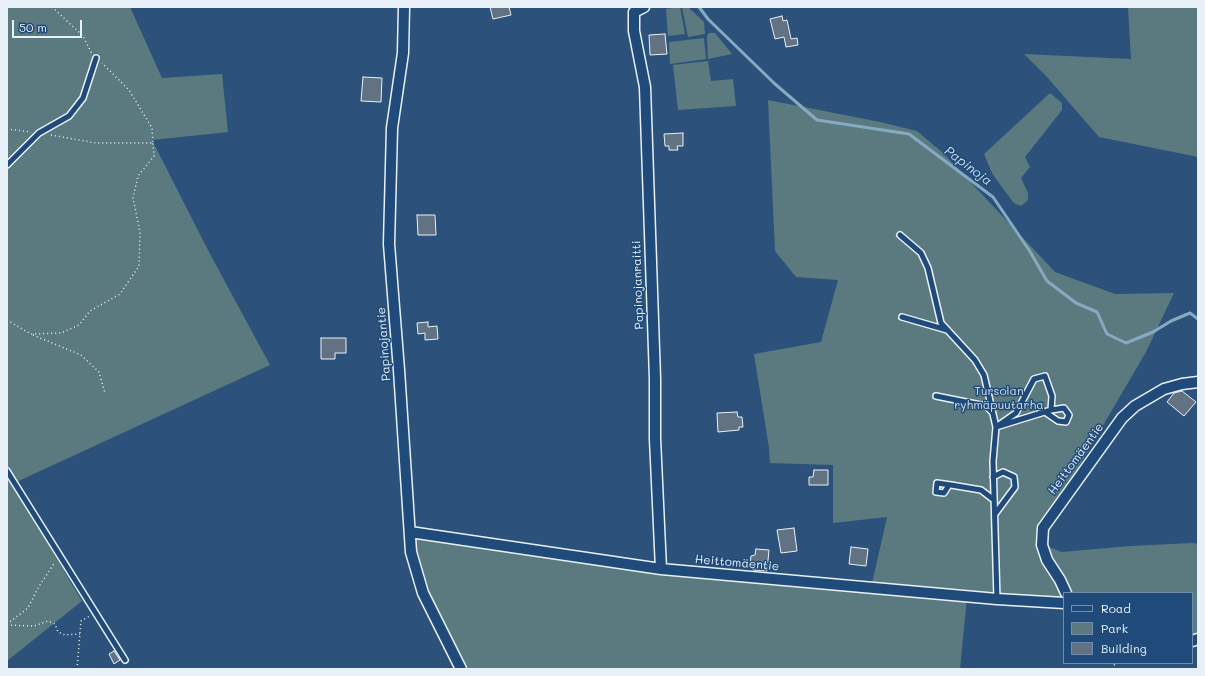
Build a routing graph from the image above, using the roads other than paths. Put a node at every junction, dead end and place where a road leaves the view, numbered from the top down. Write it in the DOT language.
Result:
graph roads {
  1 [pos="404,7"];
  2 [pos="644,7"];
  3 [pos="96,58"];
  4 [pos="7,165"];
  5 [pos="900,234"];
  6 [pos="902,317"];
  7 [pos="948,330"];
  8 [pos="1198,382"];
  9 [pos="936,396"];
  10 [pos="1051,410"];
  11 [pos="1045,412"];
  12 [pos="993,413"];
  13 [pos="996,426"];
  14 [pos="7,471"];
  15 [pos="993,477"];
  16 [pos="949,485"];
  17 [pos="994,500"];
  18 [pos="995,514"];
  19 [pos="410,532"];
  20 [pos="661,570"];
  21 [pos="1066,592"];
  22 [pos="997,599"];
  23 [pos="1063,603"];
  24 [pos="125,660"];
  25 [pos="461,669"];
  1 -- 19 [label="street, Papinojantie"];
  2 -- 20 [label="street, Papinojanraitti"];
  3 -- 4 [label="lane"];
  5 -- 7 [label="lane"];
  6 -- 7 [label="lane"];
  7 -- 12 [label="lane"];
  8 -- 21 [label="street, Heittomäentie"];
  9 -- 12 [label="lane"];
  10 -- 11 [label="lane"];
  10 -- 11 [label="lane"];
  10 -- 13 [label="lane"];
  11 -- 13 [label="lane"];
  12 -- 13 [label="lane"];
  13 -- 15 [label="lane"];
  14 -- 24 [label="lane"];
  15 -- 17 [label="lane"];
  15 -- 18 [label="lane"];
  16 -- 17 [label="lane"];
  17 -- 18 [label="lane"];
  18 -- 22 [label="lane"];
  19 -- 20 [label="street, Heittomäentie"];
  19 -- 25 [label="street, Papinojantie"];
  20 -- 22 [label="street, Heittomäentie"];
  22 -- 23 [label="street, Heittomäentie"];
}
